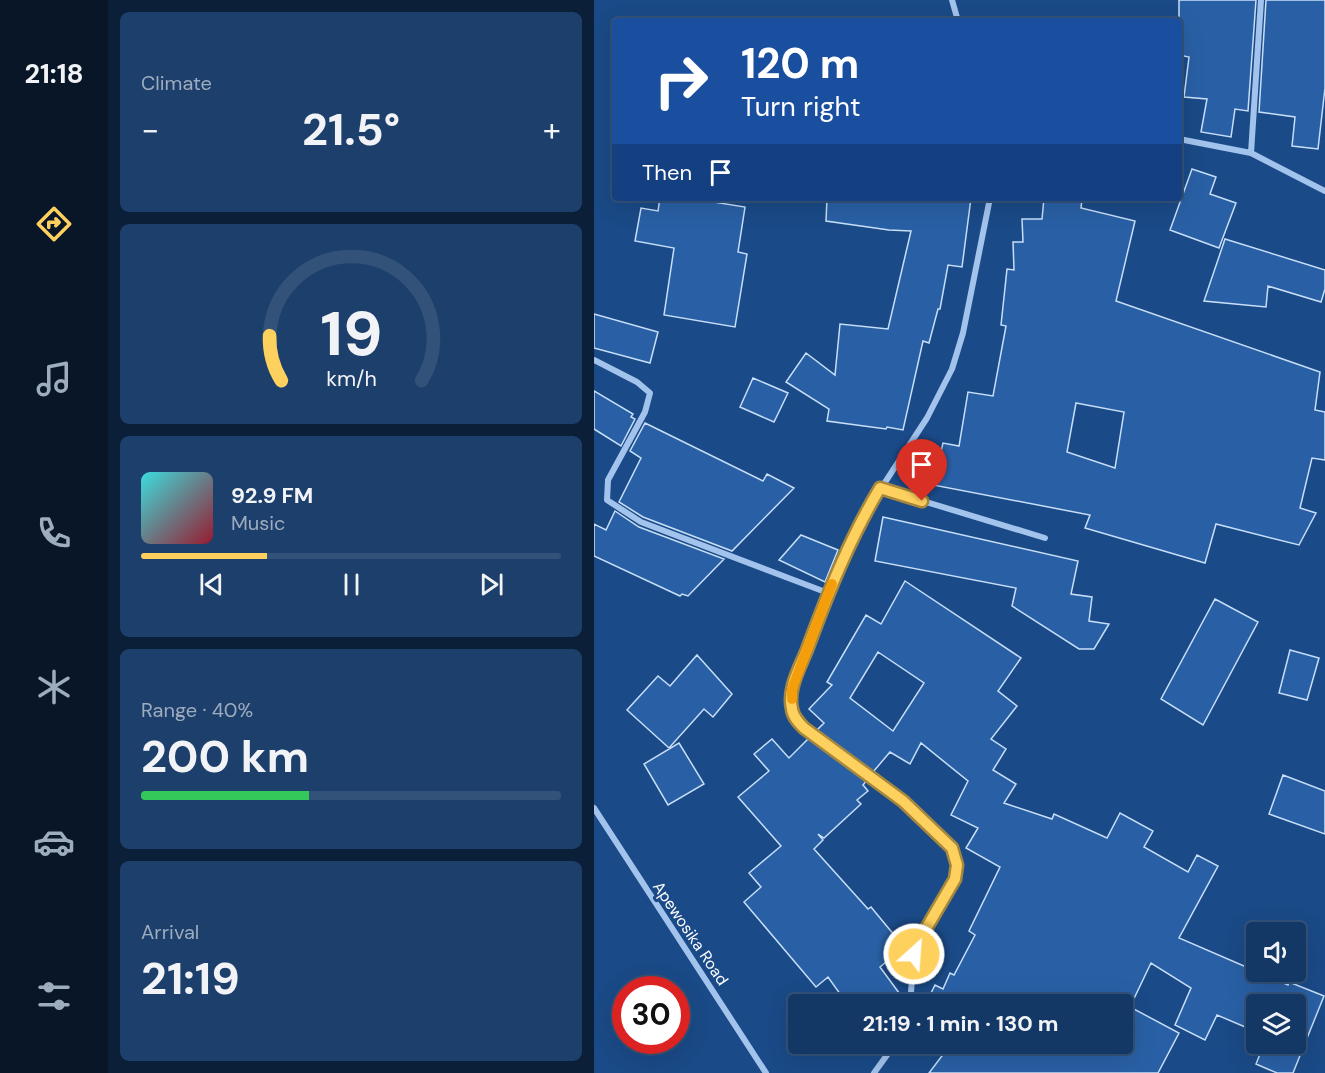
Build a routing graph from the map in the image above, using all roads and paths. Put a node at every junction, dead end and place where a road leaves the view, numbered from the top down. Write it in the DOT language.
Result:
graph roads {
  1 [pos="952,0"];
  2 [pos="1261,0"];
  3 [pos="957,18"];
  4 [pos="1182,140"];
  5 [pos="1251,153"];
  6 [pos="1325,191"];
  7 [pos="989,201"];
  8 [pos="594,360"];
  9 [pos="880,488"];
  10 [pos="1045,538"];
  11 [pos="828,592"];
  12 [pos="594,808"];
  13 [pos="911,994"];
  14 [pos="888,1054"];
  15 [pos="766,1073"];
  16 [pos="874,1073"];
  1 -- 3 [label="street"];
  2 -- 5 [label="street"];
  4 -- 5 [label="street"];
  5 -- 6 [label="street"];
  7 -- 9 [label="street"];
  8 -- 11 [label="street"];
  9 -- 10 [label="street"];
  9 -- 11 [label="street"];
  11 -- 13 [label="street"];
  12 -- 15 [label="street, Apewosika Road"];
  14 -- 16 [label="street"];
}
